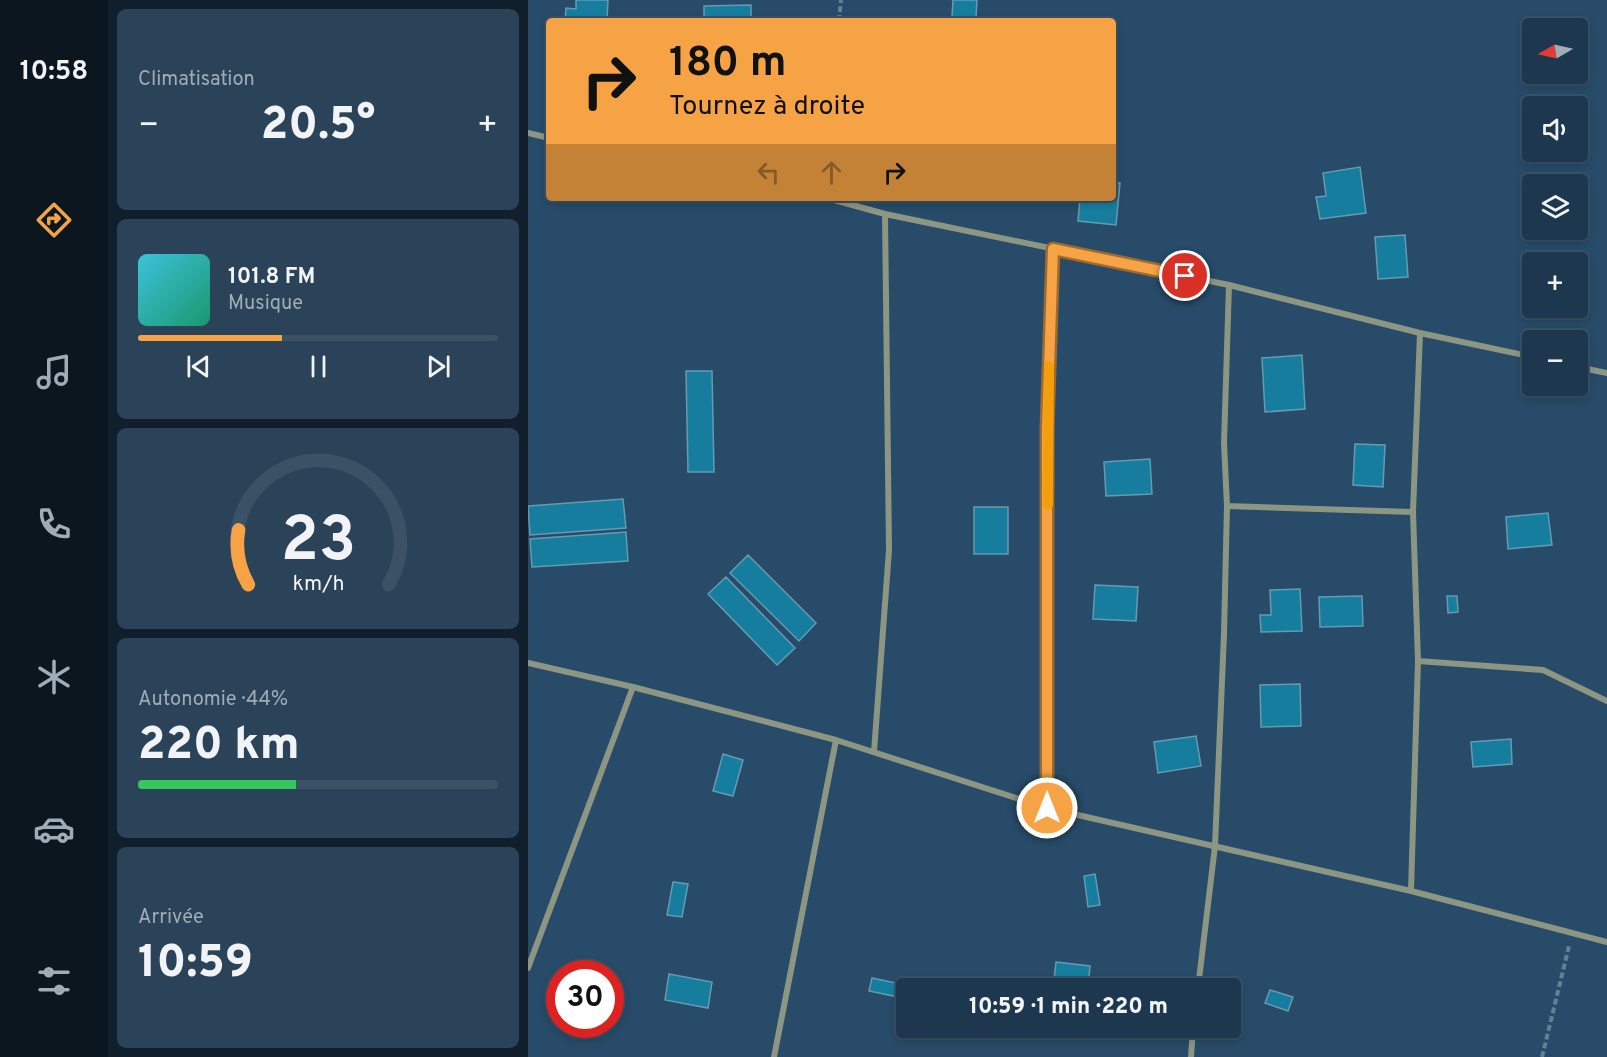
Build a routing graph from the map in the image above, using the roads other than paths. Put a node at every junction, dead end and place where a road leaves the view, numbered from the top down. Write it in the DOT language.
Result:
graph roads {
  1 [pos="528,134"];
  2 [pos="546,137"];
  3 [pos="838,201"];
  4 [pos="885,214"];
  5 [pos="1053,249"];
  6 [pos="1229,285"];
  7 [pos="1420,333"];
  8 [pos="1522,355"];
  9 [pos="1588,369"];
  10 [pos="1607,373"];
  11 [pos="1227,506"];
  12 [pos="1413,512"];
  13 [pos="1419,661"];
  14 [pos="528,663"];
  15 [pos="633,687"];
  16 [pos="1607,701"];
  17 [pos="836,740"];
  18 [pos="874,752"];
  19 [pos="1047,808"];
  20 [pos="1215,846"];
  21 [pos="1412,891"];
  22 [pos="1607,942"];
  23 [pos="528,968"];
  24 [pos="1199,978"];
  25 [pos="1192,1038"];
  26 [pos="774,1057"];
  27 [pos="1191,1057"];
  1 -- 2 [label="street"];
  3 -- 4 [label="street"];
  4 -- 5 [label="street"];
  4 -- 18 [label="street"];
  5 -- 6 [label="street"];
  5 -- 19 [label="street"];
  6 -- 7 [label="street"];
  6 -- 11 [label="street"];
  7 -- 8 [label="street"];
  7 -- 12 [label="street"];
  9 -- 10 [label="street"];
  11 -- 12 [label="street"];
  11 -- 20 [label="street"];
  12 -- 13 [label="street"];
  13 -- 16 [label="street"];
  13 -- 21 [label="street"];
  14 -- 15 [label="street"];
  15 -- 17 [label="street"];
  15 -- 23 [label="street"];
  17 -- 18 [label="street"];
  17 -- 26 [label="street"];
  18 -- 19 [label="street"];
  19 -- 20 [label="street"];
  20 -- 21 [label="street"];
  20 -- 24 [label="street"];
  21 -- 22 [label="street"];
  25 -- 27 [label="street"];
}
